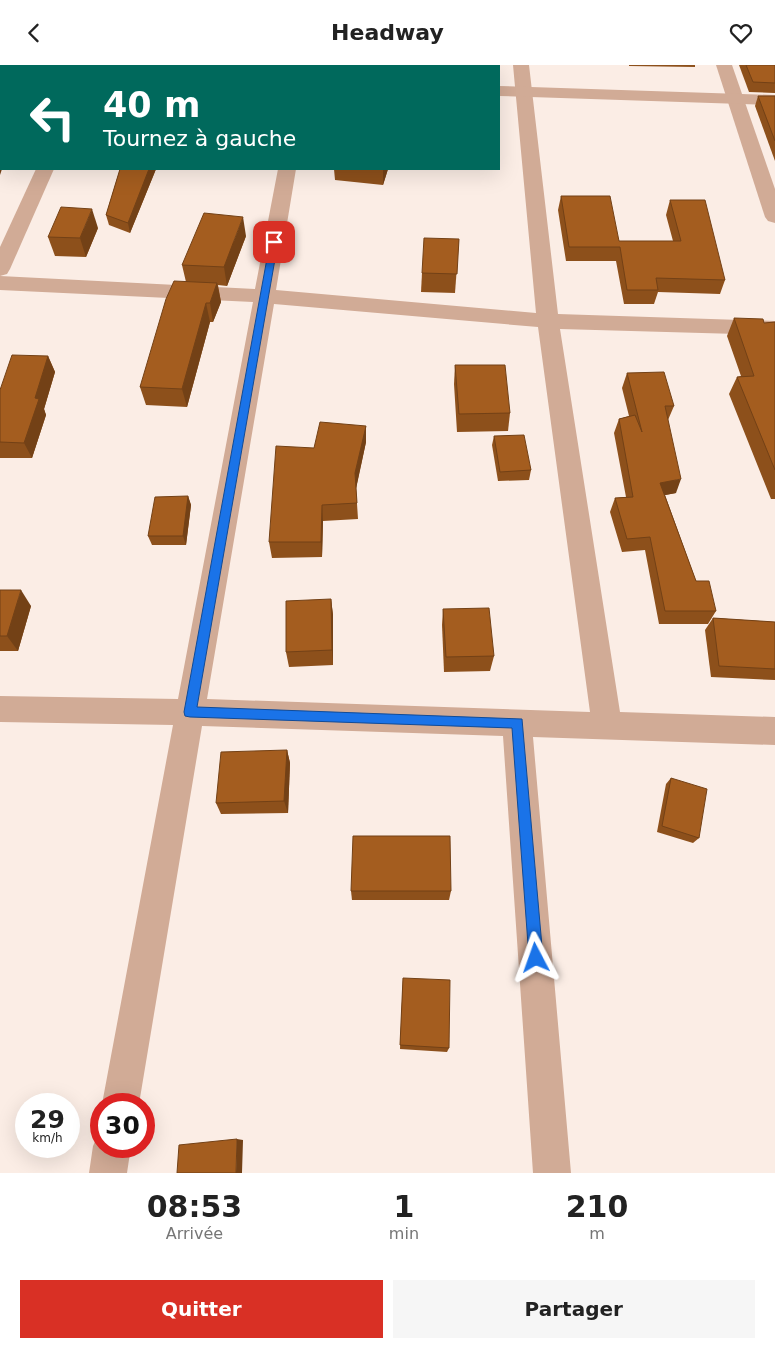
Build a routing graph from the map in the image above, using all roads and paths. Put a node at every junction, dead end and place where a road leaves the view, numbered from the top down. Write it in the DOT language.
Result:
graph roads {
  1 [pos="521,65"];
  2 [pos="724,65"];
  3 [pos="500,91"];
  4 [pos="525,91"];
  5 [pos="737,99"];
  6 [pos="775,100"];
  7 [pos="45,170"];
  8 [pos="287,170"];
  9 [pos="775,217"];
  10 [pos="0,269"];
  11 [pos="0,283"];
  12 [pos="265,296"];
  13 [pos="548,321"];
  14 [pos="775,328"];
  15 [pos="0,709"];
  16 [pos="190,712"];
  17 [pos="517,723"];
  18 [pos="607,726"];
  19 [pos="775,731"];
  20 [pos="122,1093"];
  21 [pos="110,1158"];
  22 [pos="108,1173"];
  23 [pos="552,1173"];
  1 -- 4 [label="street"];
  2 -- 5 [label="street"];
  3 -- 4 [label="street"];
  4 -- 5 [label="street"];
  4 -- 13 [label="street"];
  5 -- 6 [label="street"];
  5 -- 9 [label="street"];
  7 -- 10 [label="street"];
  8 -- 12 [label="street"];
  11 -- 12 [label="street"];
  12 -- 13 [label="street"];
  12 -- 16 [label="street"];
  13 -- 14 [label="street"];
  13 -- 18 [label="street"];
  15 -- 16 [label="street"];
  16 -- 17 [label="street"];
  16 -- 20 [label="street"];
  17 -- 18 [label="street"];
  17 -- 23 [label="street"];
  18 -- 19 [label="street"];
  21 -- 22 [label="street"];
}
